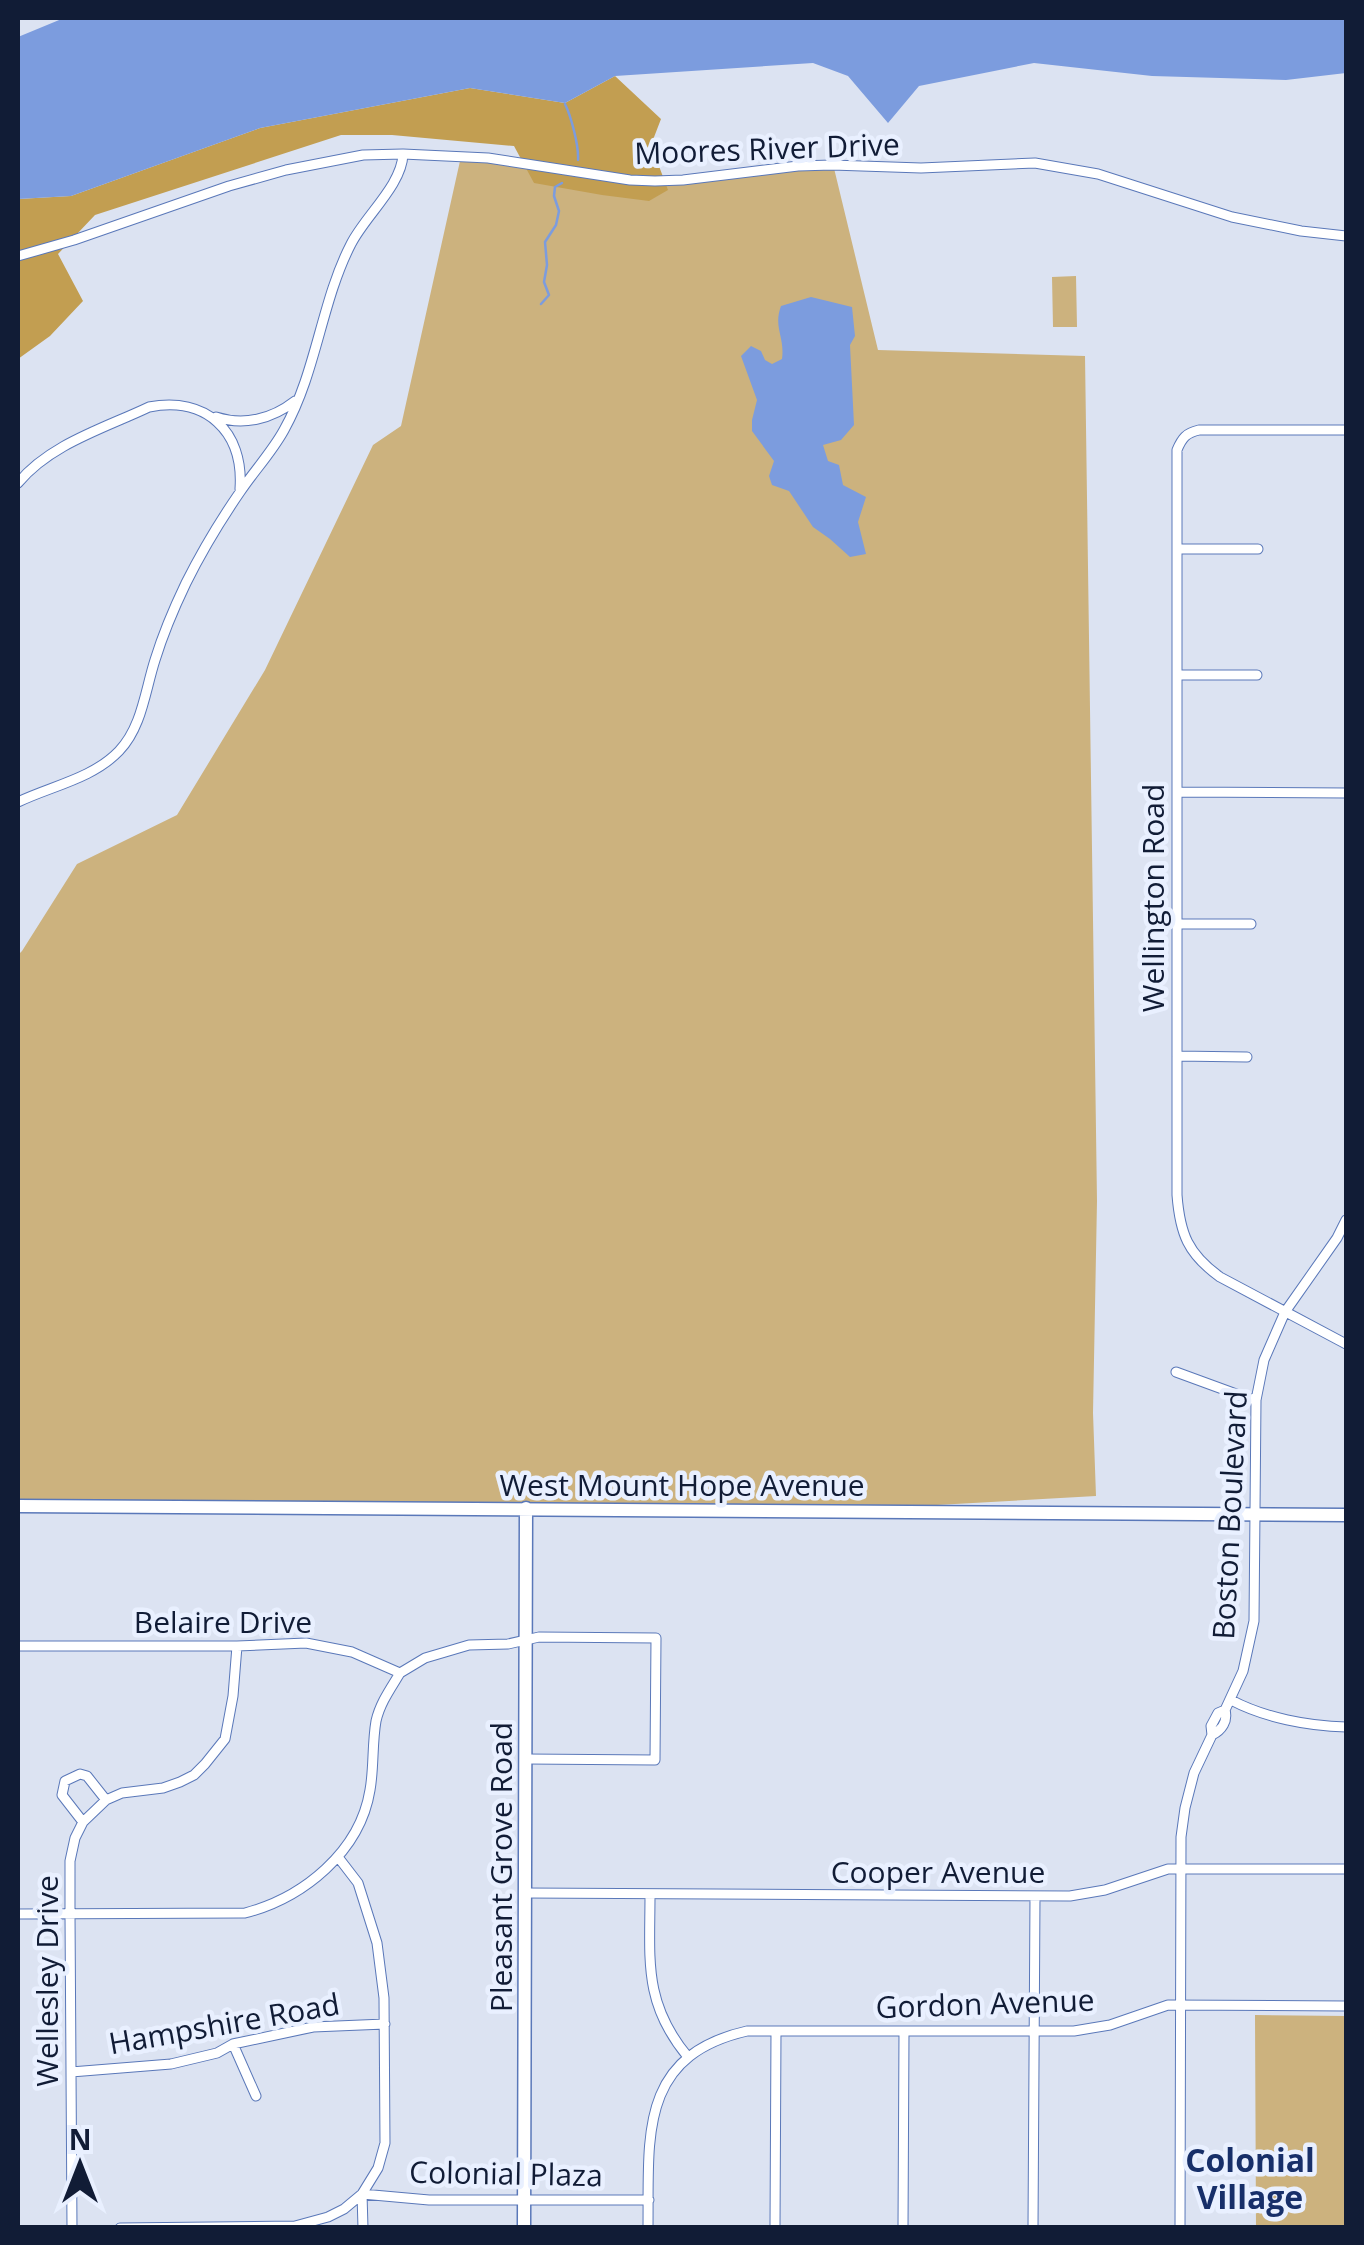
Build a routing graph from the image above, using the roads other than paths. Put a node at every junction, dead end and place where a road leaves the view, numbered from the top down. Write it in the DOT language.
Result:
graph roads {
  1 [pos="403,154"];
  2 [pos="1346,236"];
  3 [pos="18,256"];
  4 [pos="298,398"];
  5 [pos="208,415"];
  6 [pos="1346,430"];
  7 [pos="18,483"];
  8 [pos="240,492"];
  9 [pos="1178,549"];
  10 [pos="1258,549"];
  11 [pos="1177,675"];
  12 [pos="1258,675"];
  13 [pos="18,789"];
  14 [pos="40,792"];
  15 [pos="1177,792"];
  16 [pos="1346,792"];
  17 [pos="18,802"];
  18 [pos="1177,924"];
  19 [pos="1250,924"];
  20 [pos="1176,1056"];
  21 [pos="1247,1057"];
  22 [pos="1346,1220"];
  23 [pos="1285,1312"];
  24 [pos="1346,1344"];
  25 [pos="1176,1372"];
  26 [pos="1256,1400"];
  27 [pos="18,1506"];
  28 [pos="526,1508"];
  29 [pos="1254,1515"];
  30 [pos="1346,1515"];
  31 [pos="524,1640"];
  32 [pos="18,1646"];
  33 [pos="236,1646"];
  34 [pos="400,1673"];
  35 [pos="1231,1700"];
  36 [pos="1346,1727"];
  37 [pos="526,1758"];
  38 [pos="106,1800"];
  39 [pos="84,1822"];
  40 [pos="338,1857"];
  41 [pos="1180,1868"];
  42 [pos="1346,1869"];
  43 [pos="524,1892"];
  44 [pos="650,1895"];
  45 [pos="1035,1896"];
  46 [pos="18,1914"];
  47 [pos="70,1914"];
  48 [pos="1180,2004"];
  49 [pos="1346,2006"];
  50 [pos="385,2024"];
  51 [pos="776,2031"];
  52 [pos="904,2032"];
  53 [pos="1034,2032"];
  54 [pos="233,2044"];
  55 [pos="688,2056"];
  56 [pos="72,2072"];
  57 [pos="256,2096"];
  58 [pos="362,2194"];
  59 [pos="524,2199"];
  60 [pos="648,2200"];
  61 [pos="72,2228"];
  62 [pos="120,2228"];
  63 [pos="363,2228"];
  64 [pos="524,2228"];
  65 [pos="648,2228"];
  66 [pos="774,2228"];
  67 [pos="903,2228"];
  68 [pos="1033,2228"];
  69 [pos="1180,2228"];
  1 -- 2 [label="street, Moores River Drive"];
  1 -- 3 [label="street, Moores River Drive"];
  1 -- 4 [label="street"];
  4 -- 5 [label="street"];
  4 -- 8 [label="street"];
  5 -- 7 [label="street"];
  5 -- 8 [label="street"];
  6 -- 9 [label="street, Wellington Road"];
  8 -- 14 [label="street"];
  9 -- 10 [label="street"];
  9 -- 11 [label="street, Wellington Road"];
  11 -- 12 [label="street"];
  11 -- 15 [label="street, Wellington Road"];
  13 -- 14 [label="street"];
  14 -- 17 [label="street"];
  15 -- 16 [label="street"];
  15 -- 18 [label="street, Wellington Road"];
  18 -- 19 [label="street"];
  18 -- 20 [label="street, Wellington Road"];
  20 -- 21 [label="street"];
  20 -- 23 [label="street, Wellington Road"];
  22 -- 23 [label="street, Boston Boulevard"];
  23 -- 24 [label="street, Wellington Road"];
  23 -- 26 [label="street, Boston Boulevard"];
  25 -- 26 [label="street"];
  26 -- 29 [label="street, Boston Boulevard"];
  27 -- 28 [label="street, West Mount Hope Avenue"];
  28 -- 29 [label="street, West Mount Hope Avenue"];
  28 -- 31 [label="street, Pleasant Grove Road"];
  29 -- 30 [label="street, West Mount Hope Avenue"];
  29 -- 35 [label="street, Boston Boulevard"];
  31 -- 34 [label="street"];
  31 -- 37 [label="street, Pleasant Grove Road"];
  31 -- 37 [label="street"];
  32 -- 33 [label="street, Belaire Drive"];
  33 -- 34 [label="street, Belaire Drive"];
  33 -- 38 [label="street"];
  34 -- 40 [label="street"];
  35 -- 36 [label="street"];
  35 -- 41 [label="street, Boston Boulevard"];
  37 -- 43 [label="street, Pleasant Grove Road"];
  38 -- 39 [label="street, Wellesley Drive"];
  38 -- 39 [label="street"];
  39 -- 47 [label="street, Wellesley Drive"];
  40 -- 47 [label="street"];
  40 -- 50 [label="street"];
  41 -- 42 [label="street, Cooper Avenue"];
  41 -- 45 [label="street, Cooper Avenue"];
  41 -- 48 [label="street, Boston Boulevard"];
  43 -- 44 [label="street, Cooper Avenue"];
  43 -- 59 [label="street, Pleasant Grove Road"];
  44 -- 45 [label="street, Cooper Avenue"];
  44 -- 55 [label="street"];
  45 -- 53 [label="street"];
  46 -- 47 [label="street"];
  47 -- 56 [label="street, Wellesley Drive"];
  48 -- 49 [label="street, Gordon Avenue"];
  48 -- 53 [label="street, Gordon Avenue"];
  48 -- 69 [label="street, Boston Boulevard"];
  50 -- 54 [label="street, Hampshire Road"];
  50 -- 58 [label="street"];
  51 -- 52 [label="street, Gordon Avenue"];
  51 -- 55 [label="street, Gordon Avenue"];
  51 -- 66 [label="street"];
  52 -- 53 [label="street, Gordon Avenue"];
  52 -- 67 [label="street"];
  53 -- 68 [label="street"];
  54 -- 56 [label="street, Hampshire Road"];
  54 -- 57 [label="street"];
  55 -- 60 [label="street"];
  56 -- 61 [label="street, Wellesley Drive"];
  58 -- 59 [label="street, Colonial Plaza"];
  58 -- 62 [label="street"];
  58 -- 63 [label="street"];
  59 -- 60 [label="street, Colonial Plaza"];
  59 -- 64 [label="street, Pleasant Grove Road"];
  60 -- 65 [label="street"];
}
